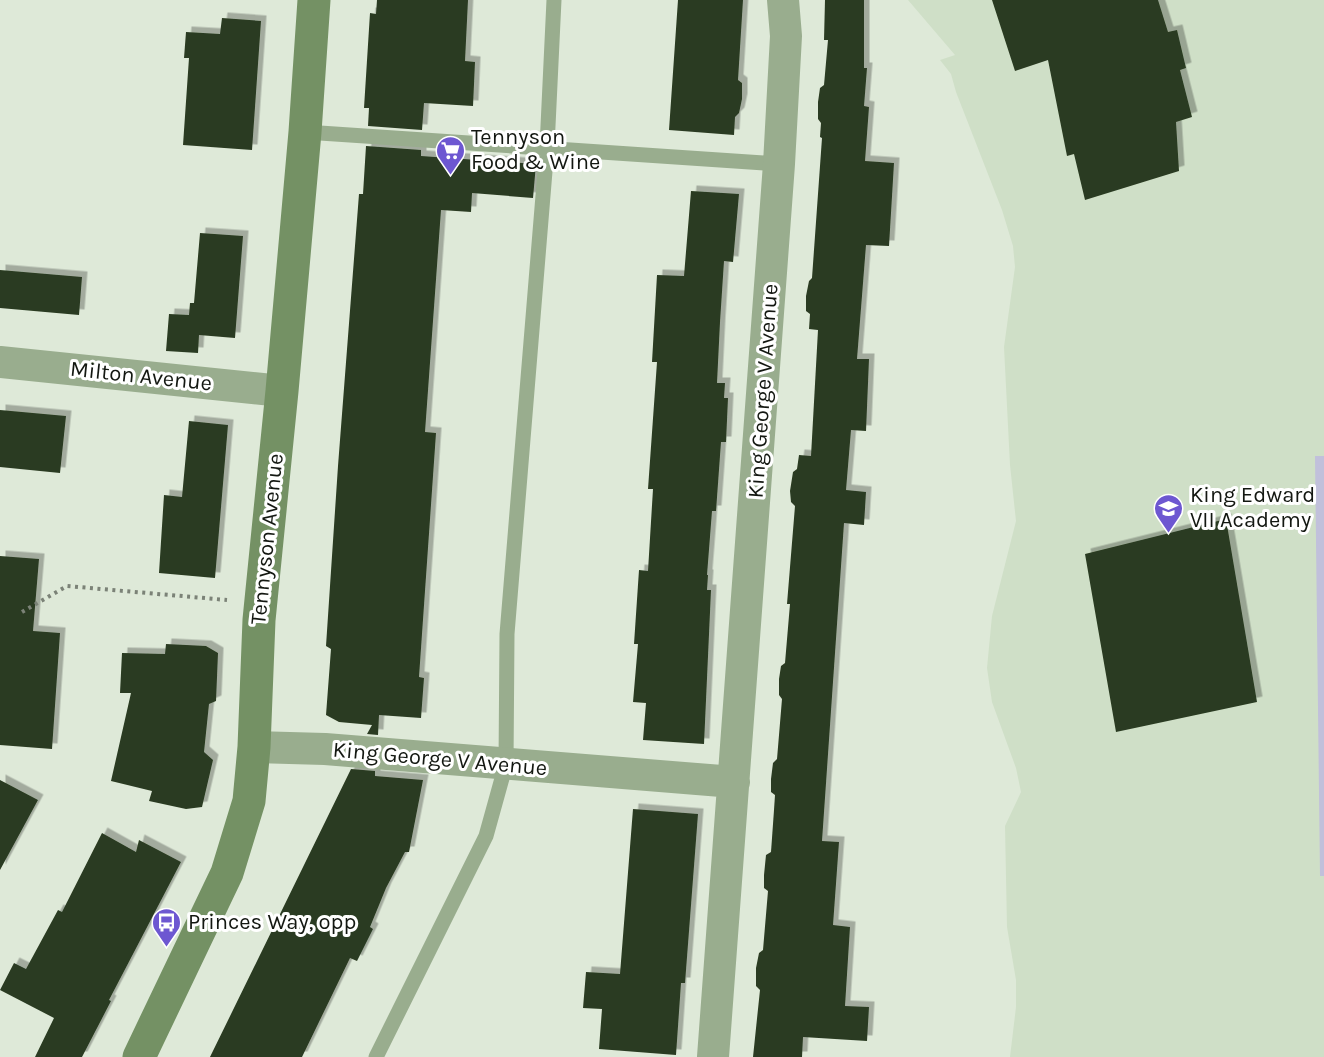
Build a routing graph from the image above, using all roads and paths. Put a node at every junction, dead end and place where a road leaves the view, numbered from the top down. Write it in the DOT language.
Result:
graph roads {
  1 [pos="314,0"];
  2 [pos="554,0"];
  3 [pos="783,0"];
  4 [pos="305,132"];
  5 [pos="547,147"];
  6 [pos="779,164"];
  7 [pos="0,362"];
  8 [pos="282,391"];
  9 [pos="260,603"];
  10 [pos="22,612"];
  11 [pos="254,747"];
  12 [pos="506,764"];
  13 [pos="735,782"];
  14 [pos="139,1057"];
  15 [pos="376,1057"];
  16 [pos="714,1057"];
  1 -- 4 [label="main road, Tennyson Avenue"];
  2 -- 5 [label="lane"];
  3 -- 6 [label="street, King George V Avenue"];
  4 -- 5 [label="lane"];
  4 -- 8 [label="main road, Tennyson Avenue"];
  5 -- 6 [label="lane"];
  5 -- 12 [label="lane"];
  6 -- 13 [label="street, King George V Avenue"];
  7 -- 8 [label="street, Milton Avenue"];
  8 -- 9 [label="main road, Tennyson Avenue"];
  9 -- 10 [label="path"];
  9 -- 11 [label="main road, Tennyson Avenue"];
  11 -- 12 [label="street, King George V Avenue"];
  11 -- 14 [label="main road, Tennyson Avenue"];
  12 -- 13 [label="street, King George V Avenue"];
  12 -- 15 [label="lane"];
  13 -- 16 [label="street, King George V Avenue"];
}
